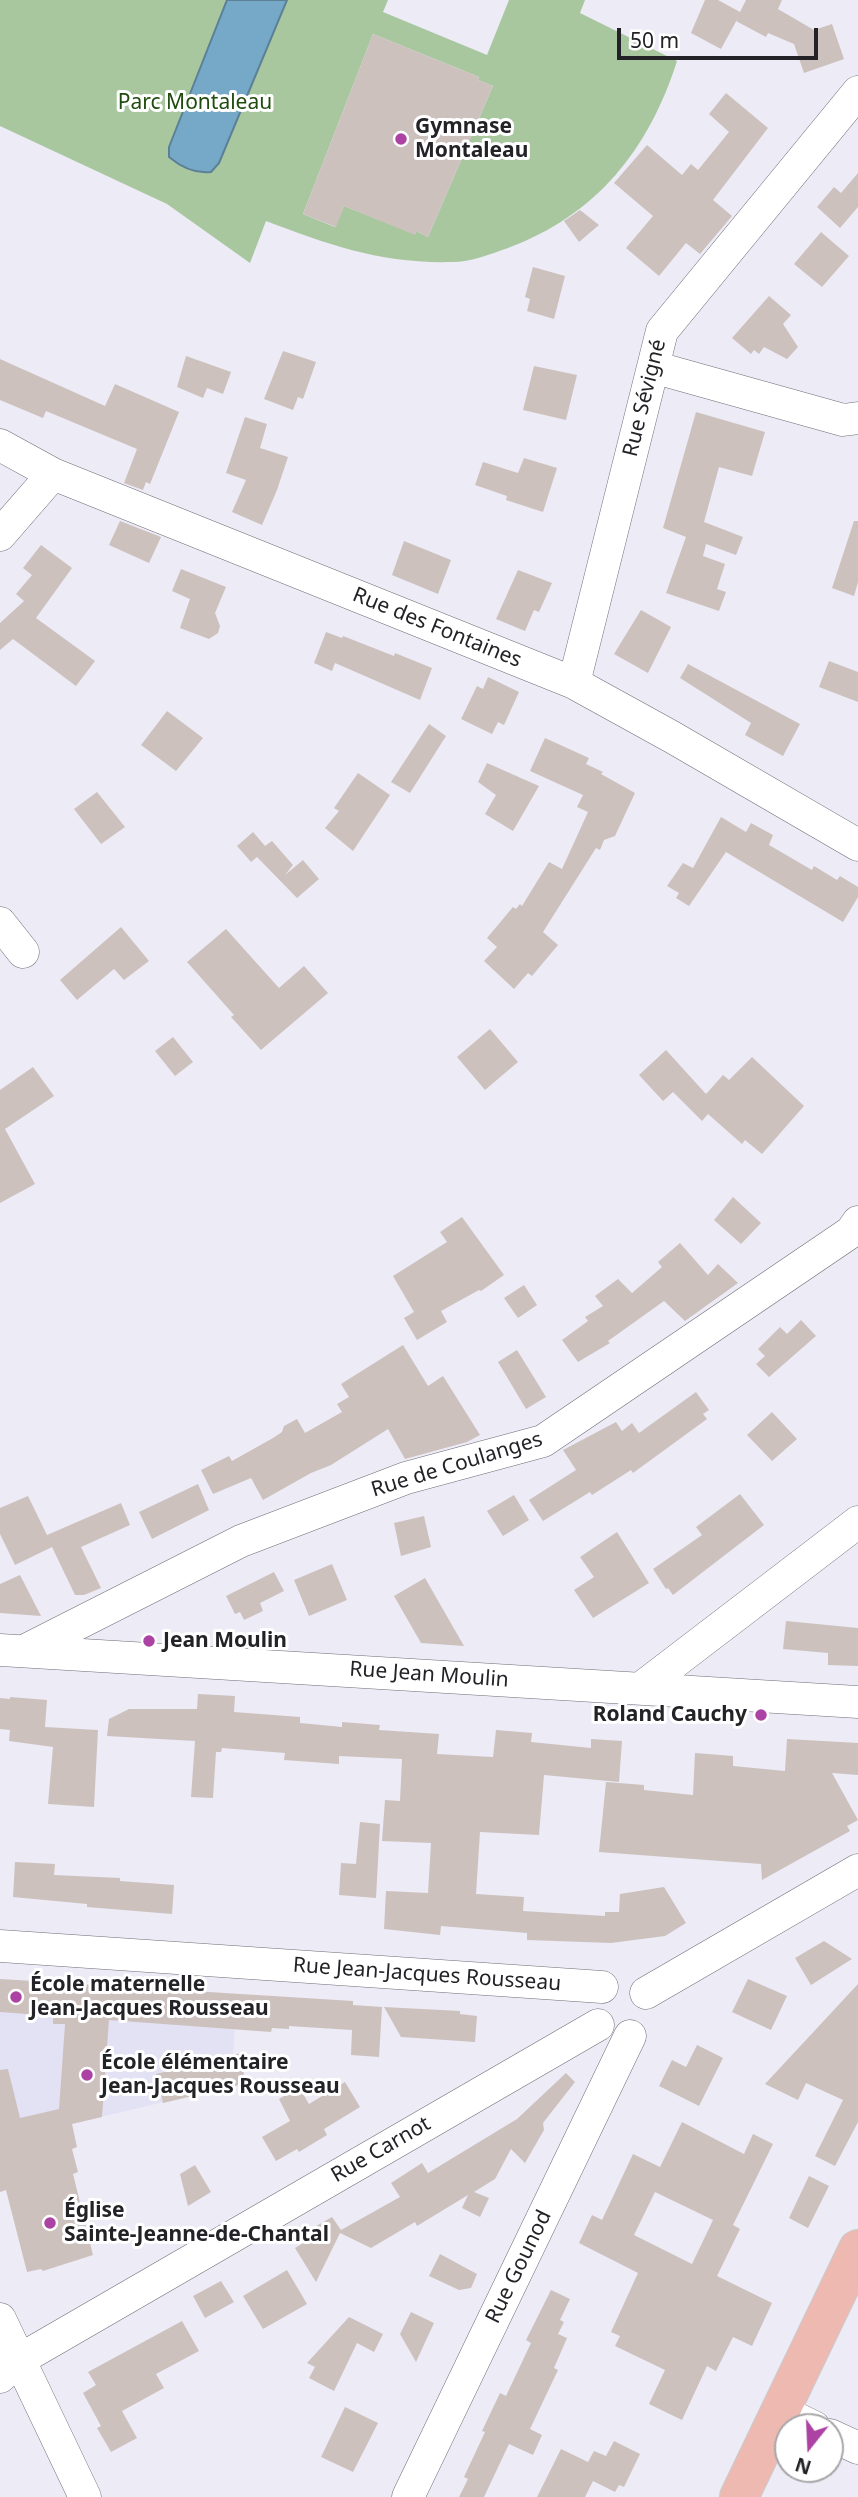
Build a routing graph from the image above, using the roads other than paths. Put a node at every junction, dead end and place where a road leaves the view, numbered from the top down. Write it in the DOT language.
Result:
graph roads {
  1 [pos="858,92"];
  2 [pos="653,367"];
  3 [pos="858,418"];
  4 [pos="0,445"];
  5 [pos="54,474"];
  6 [pos="0,535"];
  7 [pos="574,683"];
  8 [pos="858,845"];
  9 [pos="0,923"];
  10 [pos="23,952"];
  11 [pos="858,1222"];
  12 [pos="858,1522"];
  13 [pos="12,1651"];
  14 [pos="641,1688"];
  15 [pos="858,1702"];
  16 [pos="858,1870"];
  17 [pos="0,1946"];
  18 [pos="602,1987"];
  19 [pos="646,1993"];
  20 [pos="598,2025"];
  21 [pos="630,2036"];
  22 [pos="858,2249"];
  23 [pos="0,2319"];
  24 [pos="10,2369"];
  25 [pos="799,2413"];
  26 [pos="774,2450"];
  27 [pos="85,2497"];
  28 [pos="408,2497"];
  29 [pos="739,2497"];
  1 -- 2 [label="street, Rue Sévigné"];
  2 -- 3 [label="street"];
  2 -- 7 [label="street, Rue Sévigné"];
  4 -- 5 [label="street, Rue des Fontaines"];
  5 -- 6 [label="street"];
  5 -- 7 [label="street, Rue des Fontaines"];
  7 -- 8 [label="street, Rue des Fontaines"];
  9 -- 10 [label="street"];
  11 -- 13 [label="street, Rue de Coulanges"];
  12 -- 14 [label="street"];
  13 -- 14 [label="street, Rue Jean Moulin"];
  14 -- 15 [label="street, Rue Jean Moulin"];
  16 -- 19 [label="street"];
  17 -- 18 [label="street, Rue Jean-Jacques Rousseau"];
  18 -- 19 [label="street"];
  18 -- 20 [label="street"];
  19 -- 21 [label="street"];
  20 -- 21 [label="street"];
  20 -- 24 [label="street, Rue Carnot"];
  21 -- 28 [label="street, Rue Gounod"];
  22 -- 25 [label="main road"];
  23 -- 24 [label="street"];
  24 -- 27 [label="street"];
  26 -- 29 [label="main road"];
}
